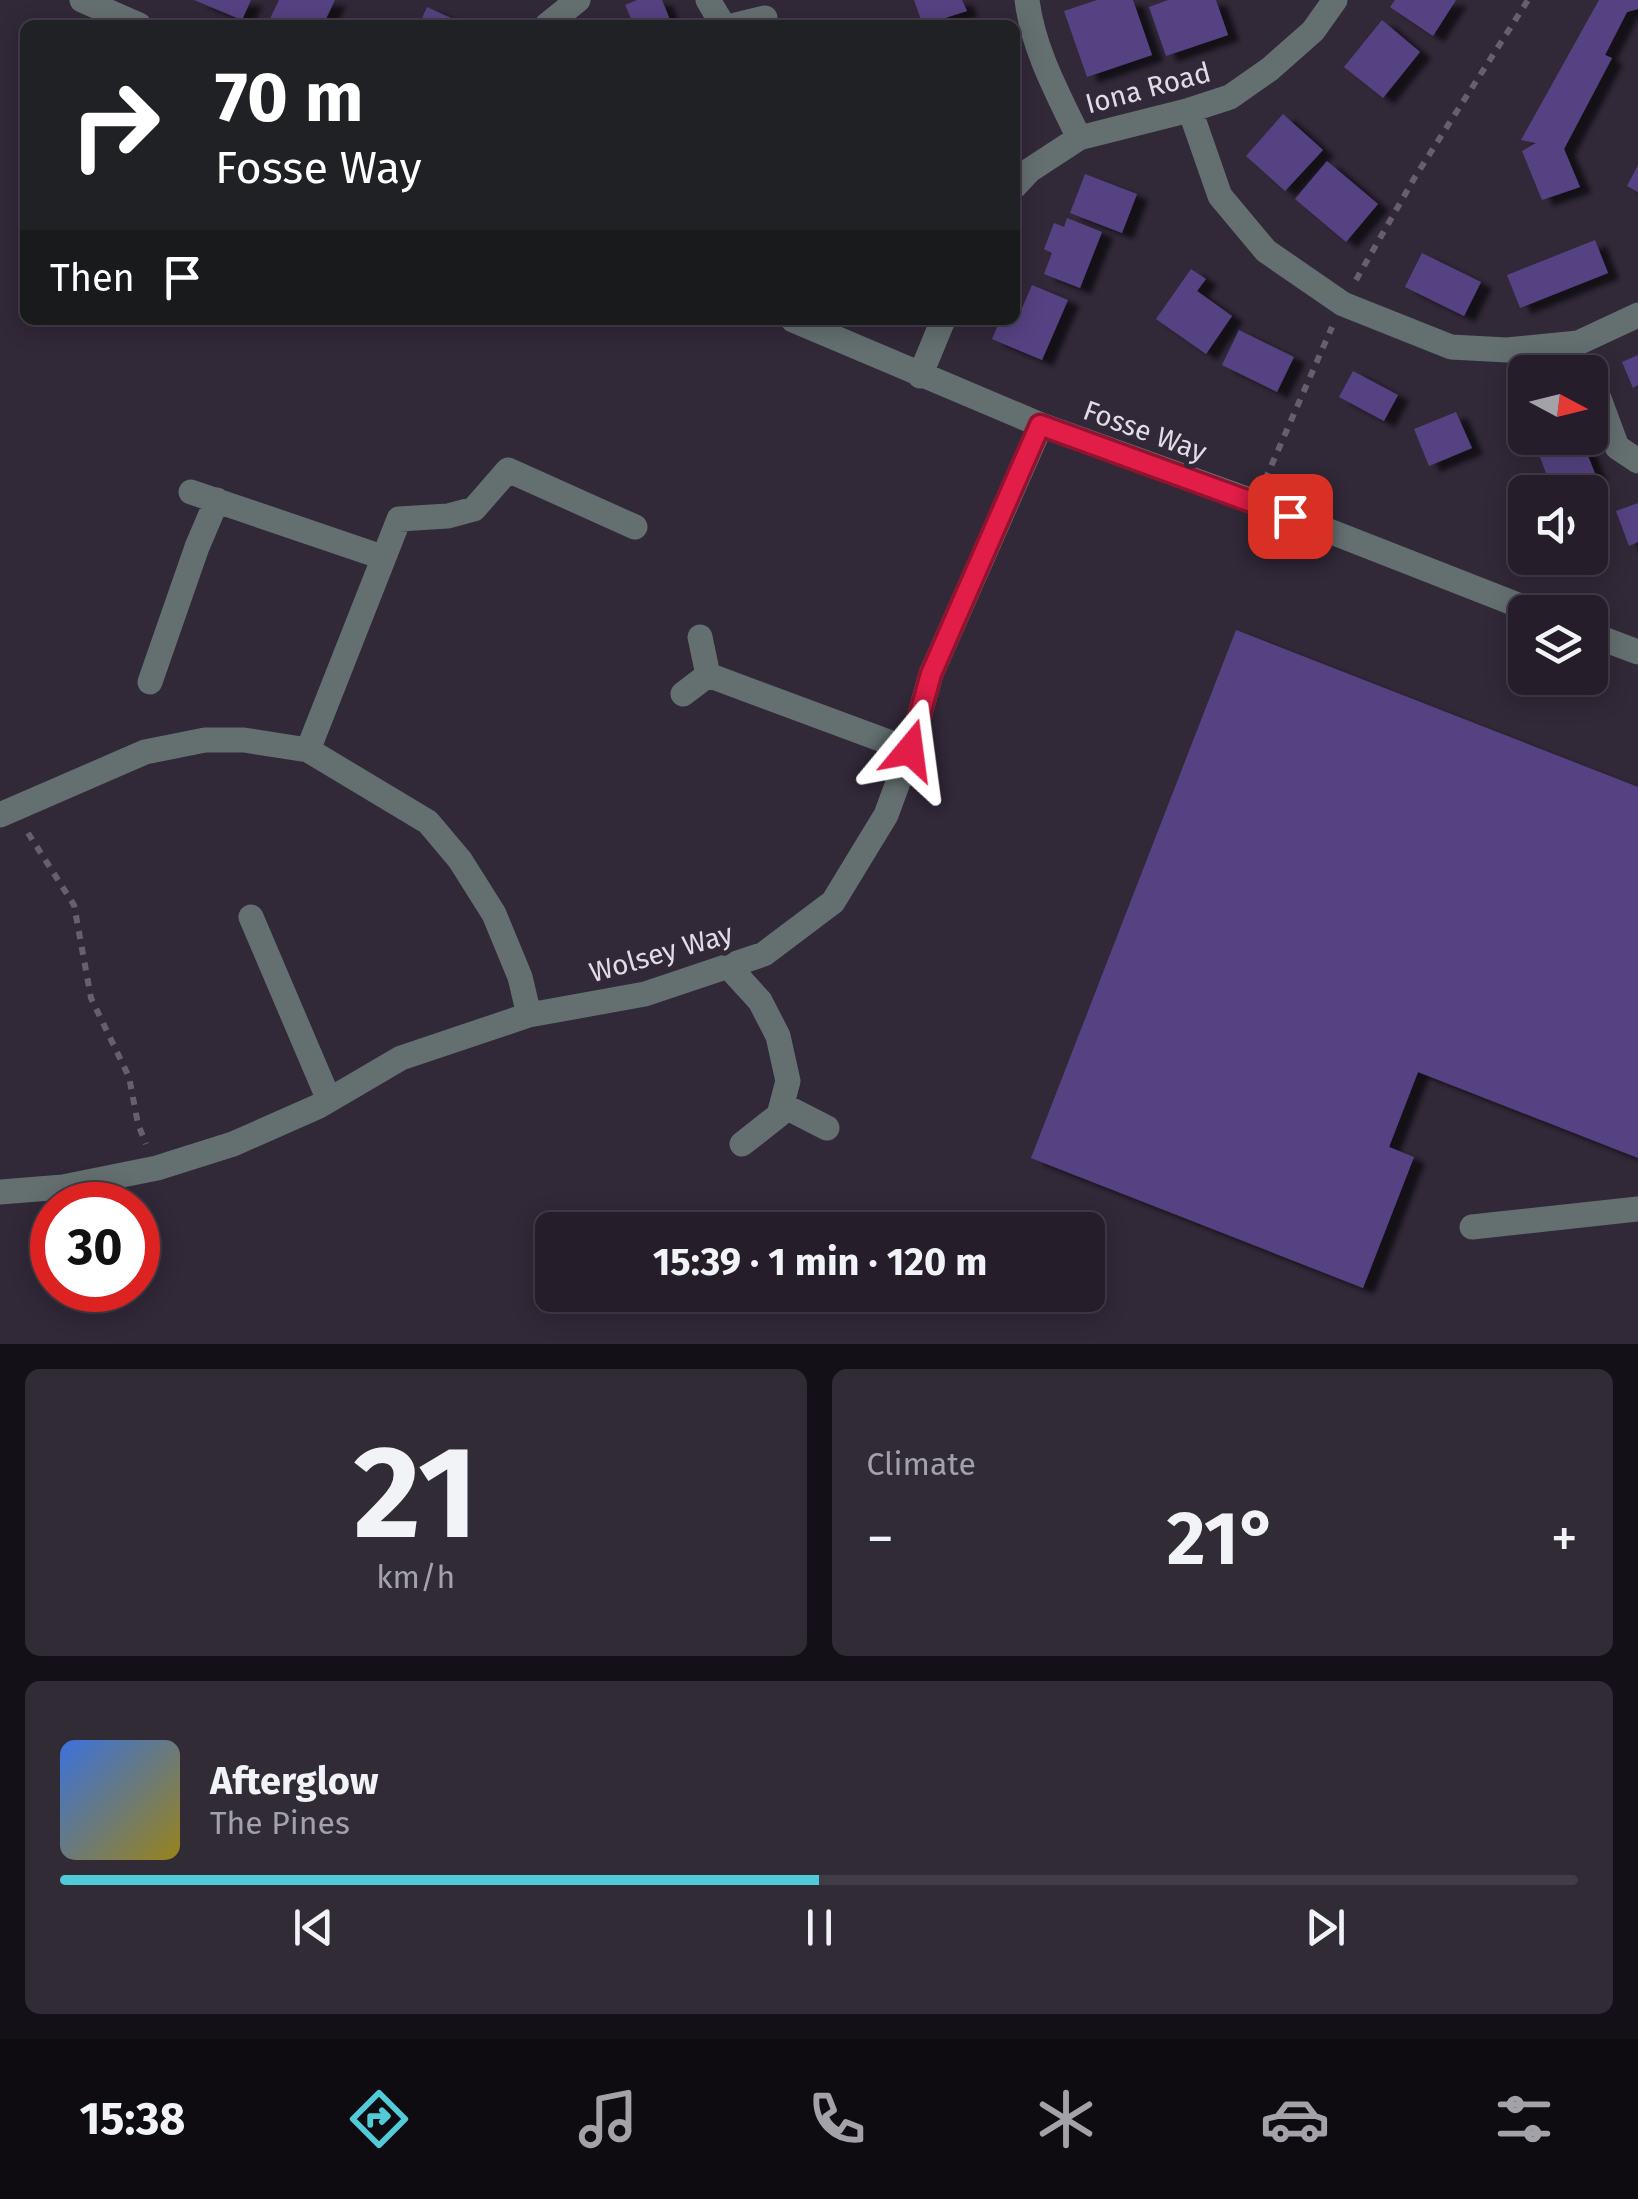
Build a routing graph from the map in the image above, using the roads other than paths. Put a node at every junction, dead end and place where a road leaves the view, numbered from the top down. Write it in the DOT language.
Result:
graph roads {
  1 [pos="82,0"];
  2 [pos="578,0"];
  3 [pos="1027,0"];
  4 [pos="1334,0"];
  5 [pos="764,18"];
  6 [pos="128,20"];
  7 [pos="552,20"];
  8 [pos="756,20"];
  9 [pos="1190,110"];
  10 [pos="1079,138"];
  11 [pos="1020,181"];
  12 [pos="1638,315"];
  13 [pos="804,325"];
  14 [pos="941,325"];
  15 [pos="1578,343"];
  16 [pos="1583,355"];
  17 [pos="920,376"];
  18 [pos="1608,422"];
  19 [pos="1040,425"];
  20 [pos="1638,461"];
  21 [pos="191,492"];
  22 [pos="216,500"];
  23 [pos="636,526"];
  24 [pos="382,557"];
  25 [pos="1508,601"];
  26 [pos="700,638"];
  27 [pos="1608,641"];
  28 [pos="1638,652"];
  29 [pos="708,675"];
  30 [pos="150,682"];
  31 [pos="683,694"];
  32 [pos="308,750"];
  33 [pos="910,750"];
  34 [pos="7,813"];
  35 [pos="252,917"];
  36 [pos="729,967"];
  37 [pos="529,1015"];
  38 [pos="329,1100"];
  39 [pos="784,1106"];
  40 [pos="827,1128"];
  41 [pos="742,1144"];
  42 [pos="0,1192"];
  43 [pos="1638,1209"];
  44 [pos="1472,1227"];
  1 -- 6 [label="street"];
  2 -- 7 [label="street"];
  3 -- 10 [label="street"];
  4 -- 9 [label="street, Iona Road"];
  5 -- 8 [label="street"];
  9 -- 10 [label="street, Iona Road"];
  9 -- 15 [label="street"];
  10 -- 11 [label="street, Iona Road"];
  12 -- 15 [label="street"];
  13 -- 17 [label="street, Fosse Way"];
  14 -- 17 [label="street"];
  15 -- 16 [label="street"];
  17 -- 19 [label="street, Fosse Way"];
  18 -- 20 [label="street"];
  19 -- 25 [label="street, Fosse Way"];
  19 -- 33 [label="street, Wolsey Way"];
  21 -- 22 [label="street"];
  22 -- 24 [label="street"];
  22 -- 30 [label="street"];
  23 -- 24 [label="street"];
  24 -- 32 [label="street"];
  26 -- 29 [label="street"];
  27 -- 28 [label="street"];
  29 -- 31 [label="street"];
  29 -- 33 [label="street"];
  32 -- 34 [label="street"];
  32 -- 37 [label="street"];
  33 -- 36 [label="street, Wolsey Way"];
  35 -- 38 [label="street"];
  36 -- 37 [label="street, Wolsey Way"];
  36 -- 39 [label="street"];
  37 -- 38 [label="street, Wolsey Way"];
  38 -- 42 [label="street, Wolsey Way"];
  39 -- 40 [label="street"];
  39 -- 41 [label="street"];
  43 -- 44 [label="street"];
}
